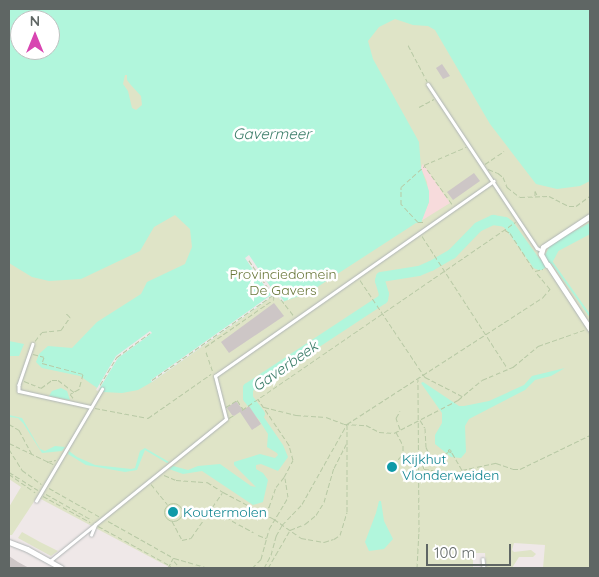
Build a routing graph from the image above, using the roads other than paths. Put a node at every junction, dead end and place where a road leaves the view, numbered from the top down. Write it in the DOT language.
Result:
graph roads {
  1 [pos="428,84"];
  2 [pos="493,181"];
  3 [pos="590,216"];
  4 [pos="541,250"];
  5 [pos="589,328"];
  6 [pos="33,344"];
  7 [pos="101,387"];
  8 [pos="92,407"];
  9 [pos="36,501"];
  10 [pos="96,524"];
  11 [pos="91,536"];
  12 [pos="9,542"];
  13 [pos="484,559"];
  14 [pos="50,562"];
  15 [pos="61,568"];
  16 [pos="484,568"];
  1 -- 2 [label="lane"];
  2 -- 4 [label="lane"];
  2 -- 10 [label="lane"];
  3 -- 4 [label="street"];
  4 -- 5 [label="street"];
  6 -- 8 [label="lane"];
  7 -- 8 [label="lane"];
  8 -- 9 [label="lane"];
  10 -- 11 [label="lane"];
  10 -- 14 [label="lane"];
  12 -- 14 [label="street"];
  13 -- 16 [label="lane"];
  14 -- 15 [label="street"];
}
